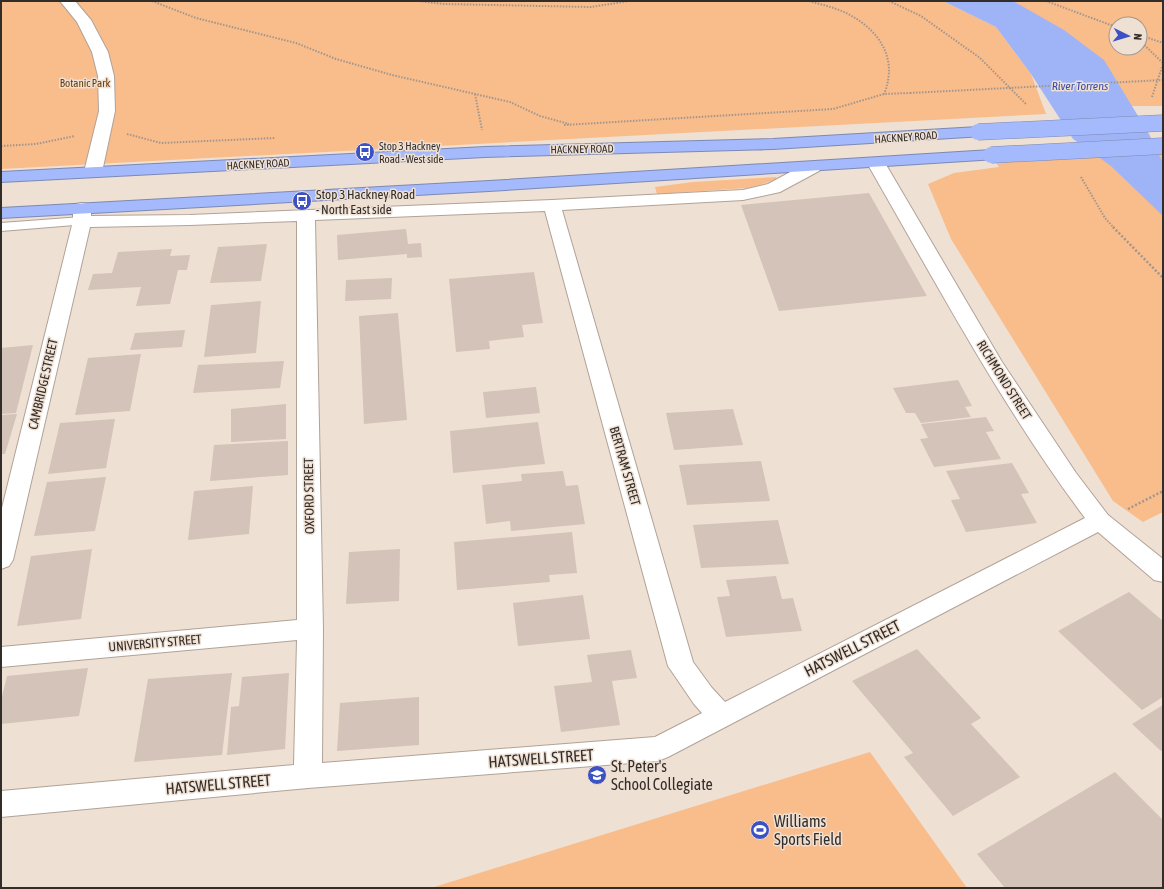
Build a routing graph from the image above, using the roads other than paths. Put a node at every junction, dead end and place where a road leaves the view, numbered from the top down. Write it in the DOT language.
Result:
graph roads {
  1 [pos="67,1"];
  2 [pos="1163,123"];
  3 [pos="773,144"];
  4 [pos="1163,146"];
  5 [pos="876,163"];
  6 [pos="814,167"];
  7 [pos="93,172"];
  8 [pos="425,172"];
  9 [pos="1,177"];
  10 [pos="552,206"];
  11 [pos="1,212"];
  12 [pos="82,215"];
  13 [pos="306,215"];
  14 [pos="1,227"];
  15 [pos="1100,521"];
  16 [pos="1,560"];
  17 [pos="1163,573"];
  18 [pos="310,629"];
  19 [pos="1,656"];
  20 [pos="721,715"];
  21 [pos="308,776"];
  22 [pos="1,804"];
  1 -- 7 [label="street"];
  2 -- 3 [label="highway, HACKNEY ROAD, bridge"];
  3 -- 5 [label="highway"];
  3 -- 8 [label="highway, HACKNEY ROAD"];
  4 -- 5 [label="highway, HACKNEY ROAD, bridge"];
  5 -- 6 [label="highway, HACKNEY ROAD"];
  5 -- 15 [label="street, RICHMOND STREET"];
  6 -- 8 [label="highway, HACKNEY ROAD"];
  6 -- 10 [label="street, HACKNEY ROAD"];
  7 -- 8 [label="highway, HACKNEY ROAD"];
  7 -- 9 [label="highway, HACKNEY ROAD"];
  8 -- 12 [label="highway, HACKNEY ROAD"];
  10 -- 13 [label="street, HACKNEY ROAD"];
  10 -- 20 [label="street, BERTRAM STREET"];
  11 -- 12 [label="highway, HACKNEY ROAD"];
  12 -- 13 [label="street, HACKNEY ROAD"];
  12 -- 14 [label="lane"];
  12 -- 16 [label="street, CAMBRIDGE STREET"];
  13 -- 18 [label="street, OXFORD STREET"];
  15 -- 17 [label="street, RICHMOND STREET"];
  15 -- 20 [label="street, HATSWELL STREET"];
  18 -- 19 [label="street, UNIVERSITY STREET"];
  18 -- 21 [label="street, OXFORD STREET"];
  20 -- 21 [label="street, HATSWELL STREET"];
  21 -- 22 [label="street, HATSWELL STREET"];
}
